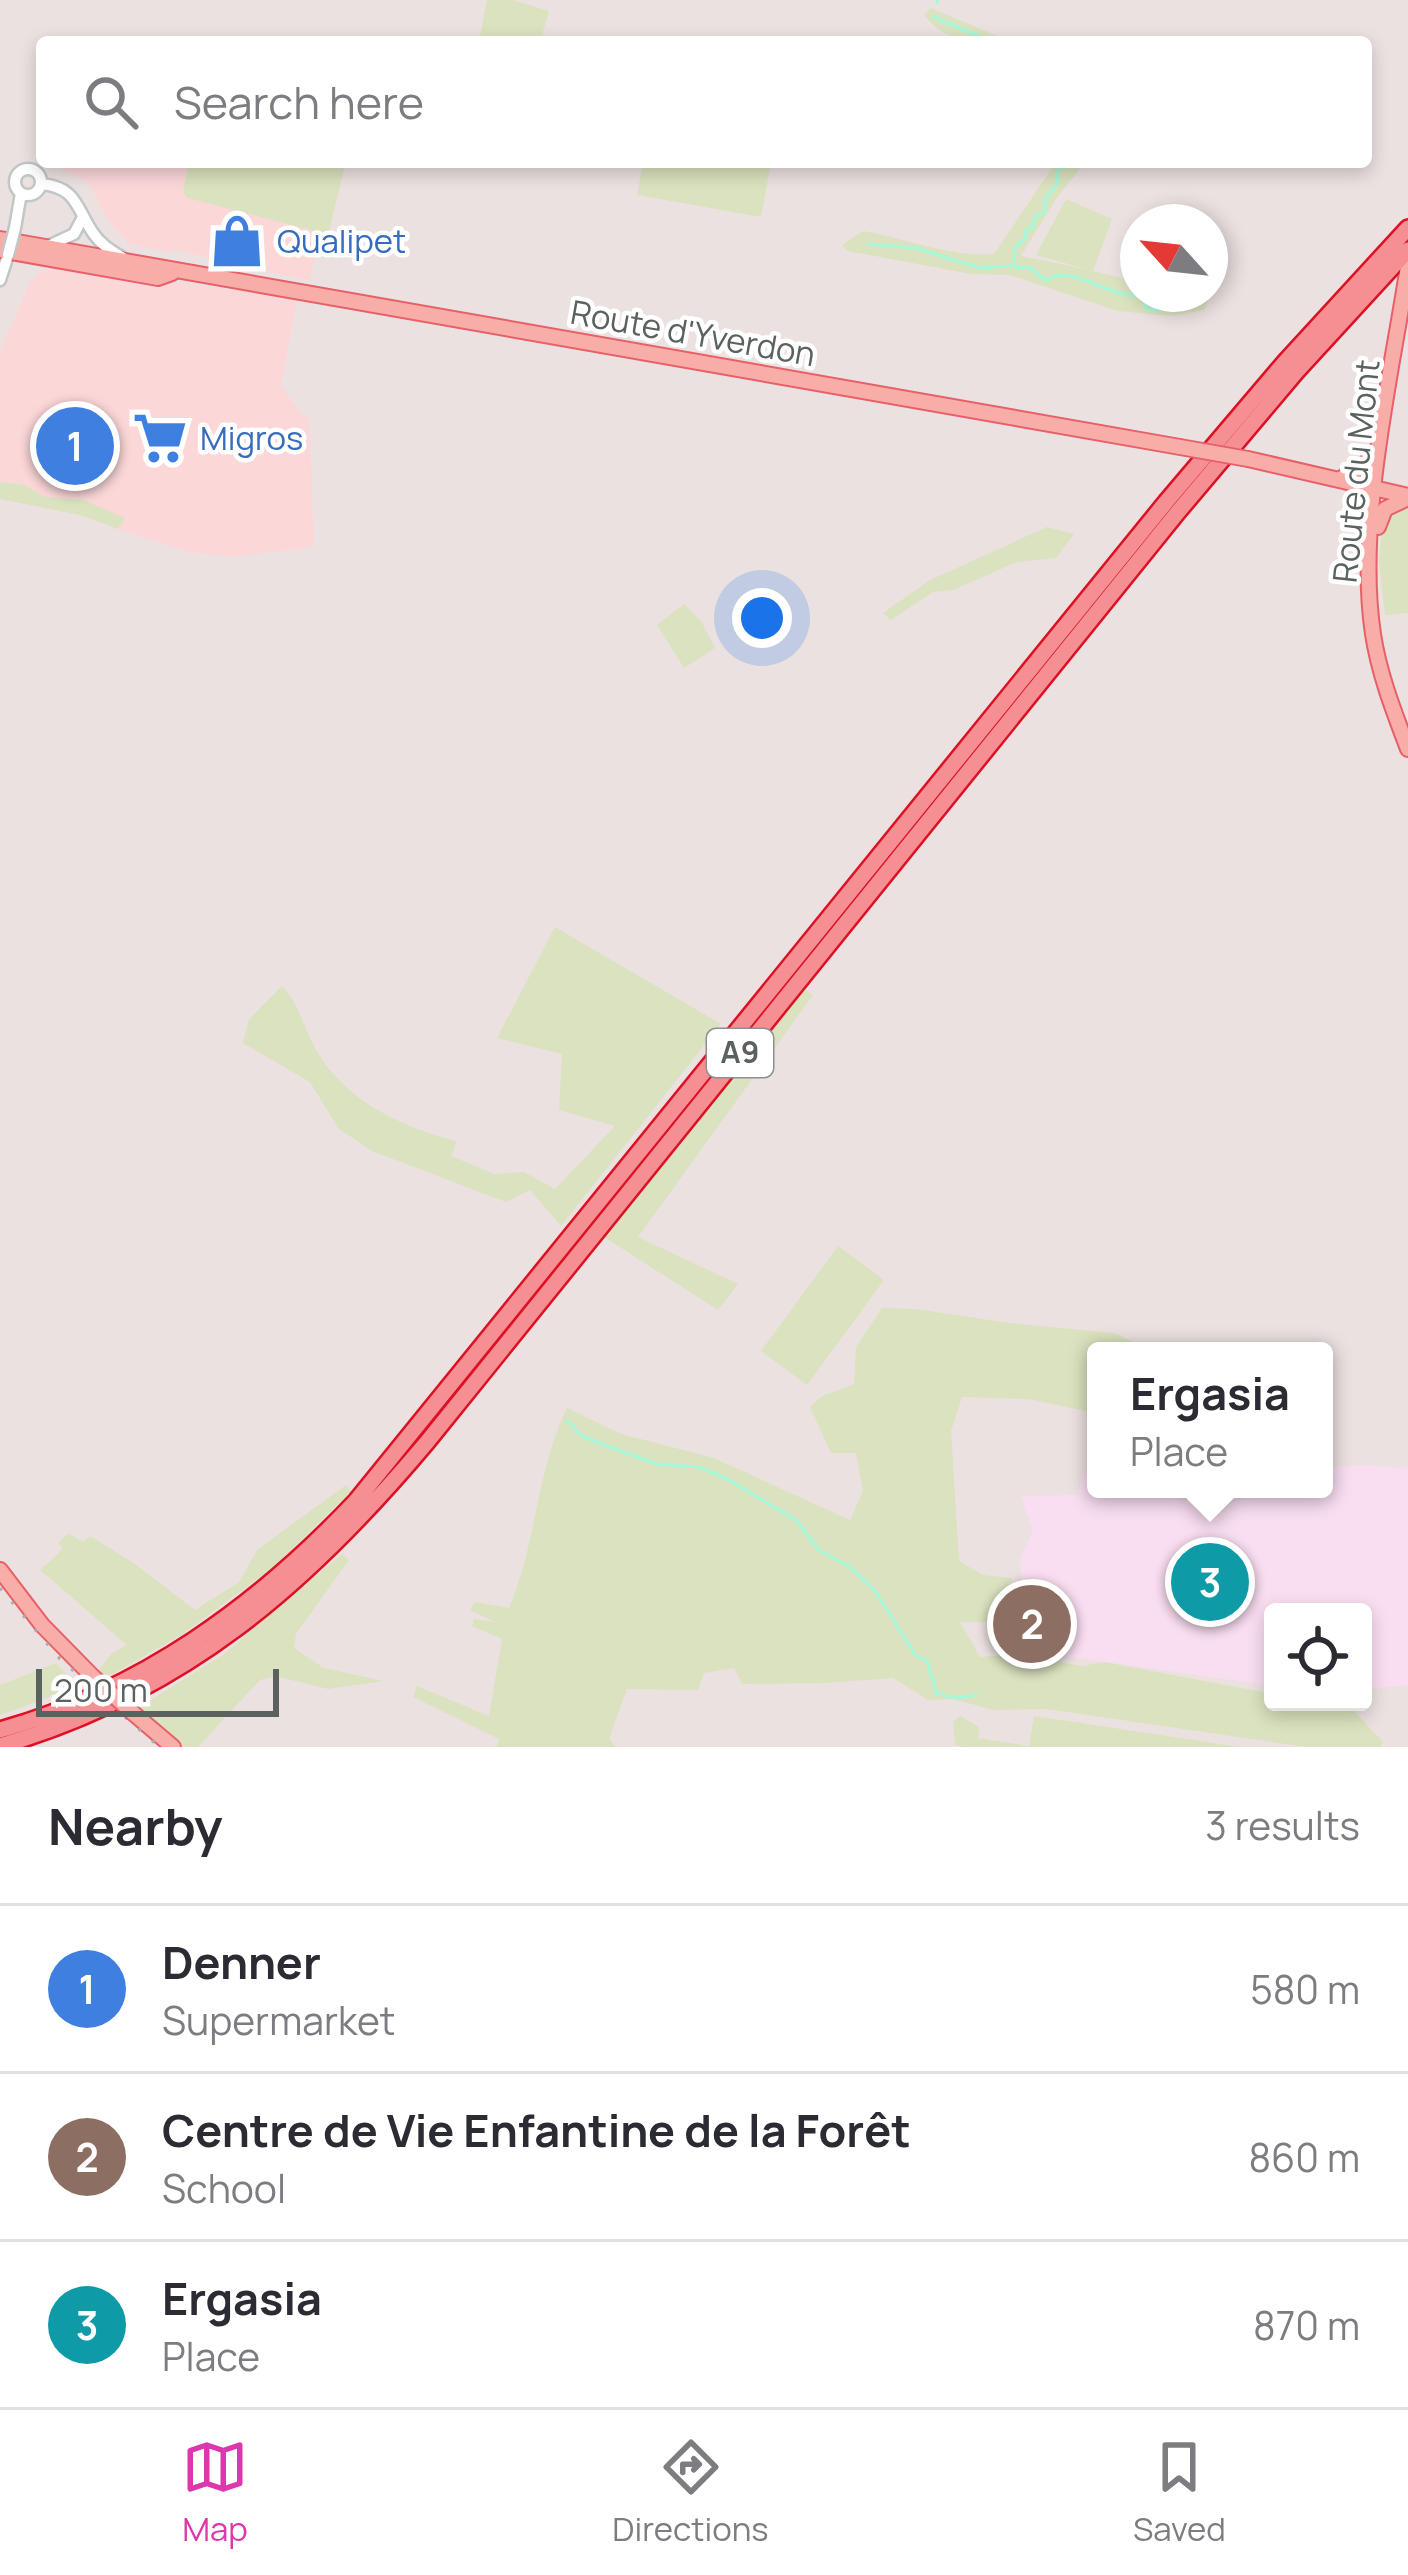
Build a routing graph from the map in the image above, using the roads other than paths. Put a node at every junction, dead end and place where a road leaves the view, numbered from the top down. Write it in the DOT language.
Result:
graph roads {
  1 [pos="40,184"];
  2 [pos="21,193"];
  3 [pos="83,217"];
  4 [pos="1406,230"];
  5 [pos="0,239"];
  6 [pos="42,248"];
  7 [pos="4,252"];
  8 [pos="1405,258"];
  9 [pos="131,263"];
  10 [pos="178,272"];
  11 [pos="0,280"];
  12 [pos="1381,447"];
  13 [pos="1340,479"];
  14 [pos="1375,488"];
  15 [pos="1408,497"];
  16 [pos="1370,562"];
  17 [pos="1408,749"];
  18 [pos="0,1570"];
  19 [pos="0,1730"];
  20 [pos="0,1746"];
  21 [pos="173,1747"];
  1 -- 2 [label="street"];
  1 -- 2 [label="street"];
  1 -- 3 [label="street"];
  2 -- 7 [label="street, bridge"];
  3 -- 6 [label="street"];
  3 -- 9 [label="street"];
  4 -- 19 [label="highway, A9"];
  5 -- 6 [label="main road, Route d'Yverdon"];
  6 -- 9 [label="main road, Route d'Yverdon"];
  7 -- 10 [label="main road"];
  7 -- 11 [label="street"];
  8 -- 12 [label="main road, Route du Mont"];
  8 -- 20 [label="highway, A9"];
  9 -- 10 [label="main road, Route d'Yverdon"];
  10 -- 13 [label="main road, Route d'Yverdon, bridge"];
  12 -- 13 [label="main road"];
  12 -- 14 [label="main road, Route du Mont"];
  13 -- 14 [label="main road, Route d'Yverdon"];
  14 -- 15 [label="main road, Route d'Yverdon"];
  14 -- 16 [label="main road, Route du Mont"];
  15 -- 16 [label="main road"];
  16 -- 17 [label="main road, Route du Mont"];
  18 -- 21 [label="main road, bridge"];
}
